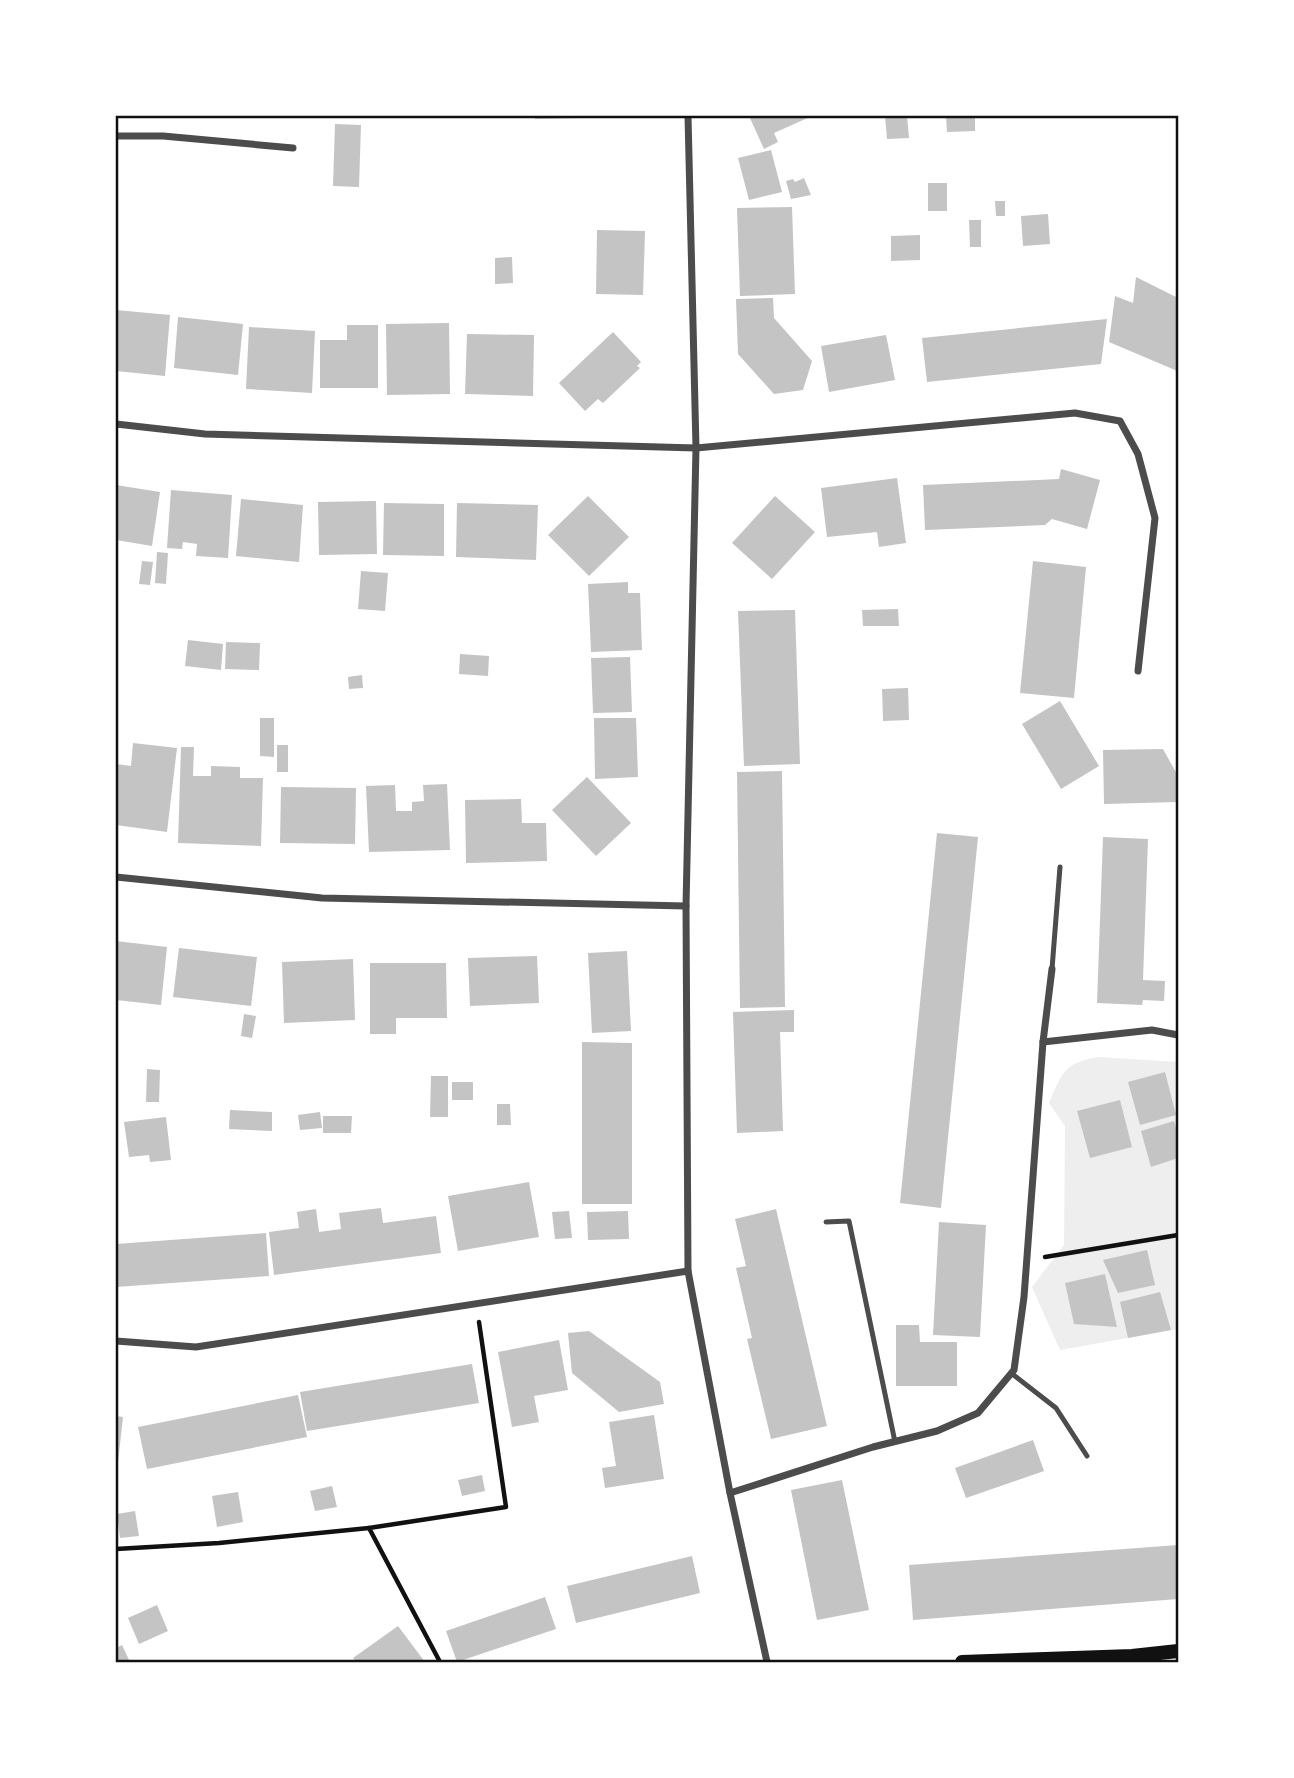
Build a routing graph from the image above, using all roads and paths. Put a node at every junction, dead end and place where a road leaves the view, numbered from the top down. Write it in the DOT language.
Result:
graph roads {
  1 [pos="688,116"];
  2 [pos="116,136"];
  3 [pos="293,148"];
  4 [pos="116,424"];
  5 [pos="696,448"];
  6 [pos="1138,671"];
  7 [pos="1060,867"];
  8 [pos="116,877"];
  9 [pos="687,906"];
  10 [pos="1052,969"];
  11 [pos="1178,1035"];
  12 [pos="1043,1042"];
  13 [pos="826,1222"];
  14 [pos="1178,1236"];
  15 [pos="1044,1257"];
  16 [pos="688,1271"];
  17 [pos="477,1304"];
  18 [pos="116,1341"];
  19 [pos="1011,1373"];
  20 [pos="895,1442"];
  21 [pos="1087,1456"];
  22 [pos="730,1493"];
  23 [pos="369,1528"];
  24 [pos="116,1549"];
  25 [pos="1178,1651"];
  26 [pos="1132,1659"];
  27 [pos="440,1662"];
  28 [pos="767,1662"];
  29 [pos="962,1662"];
  1 -- 5 [label="street"];
  2 -- 3 [label="street"];
  4 -- 5 [label="street"];
  5 -- 6 [label="street"];
  5 -- 9 [label="street"];
  7 -- 10 [label="lane"];
  8 -- 9 [label="street"];
  9 -- 16 [label="street"];
  10 -- 12 [label="street"];
  11 -- 12 [label="street"];
  12 -- 19 [label="street"];
  13 -- 20 [label="lane"];
  14 -- 15 [label="path"];
  16 -- 17 [label="street"];
  16 -- 22 [label="street"];
  17 -- 18 [label="street"];
  17 -- 23 [label="path"];
  19 -- 20 [label="street"];
  19 -- 21 [label="lane"];
  20 -- 22 [label="street"];
  22 -- 28 [label="street"];
  23 -- 24 [label="path"];
  23 -- 27 [label="path"];
  25 -- 26 [label="main road"];
  26 -- 29 [label="main road"];
}
